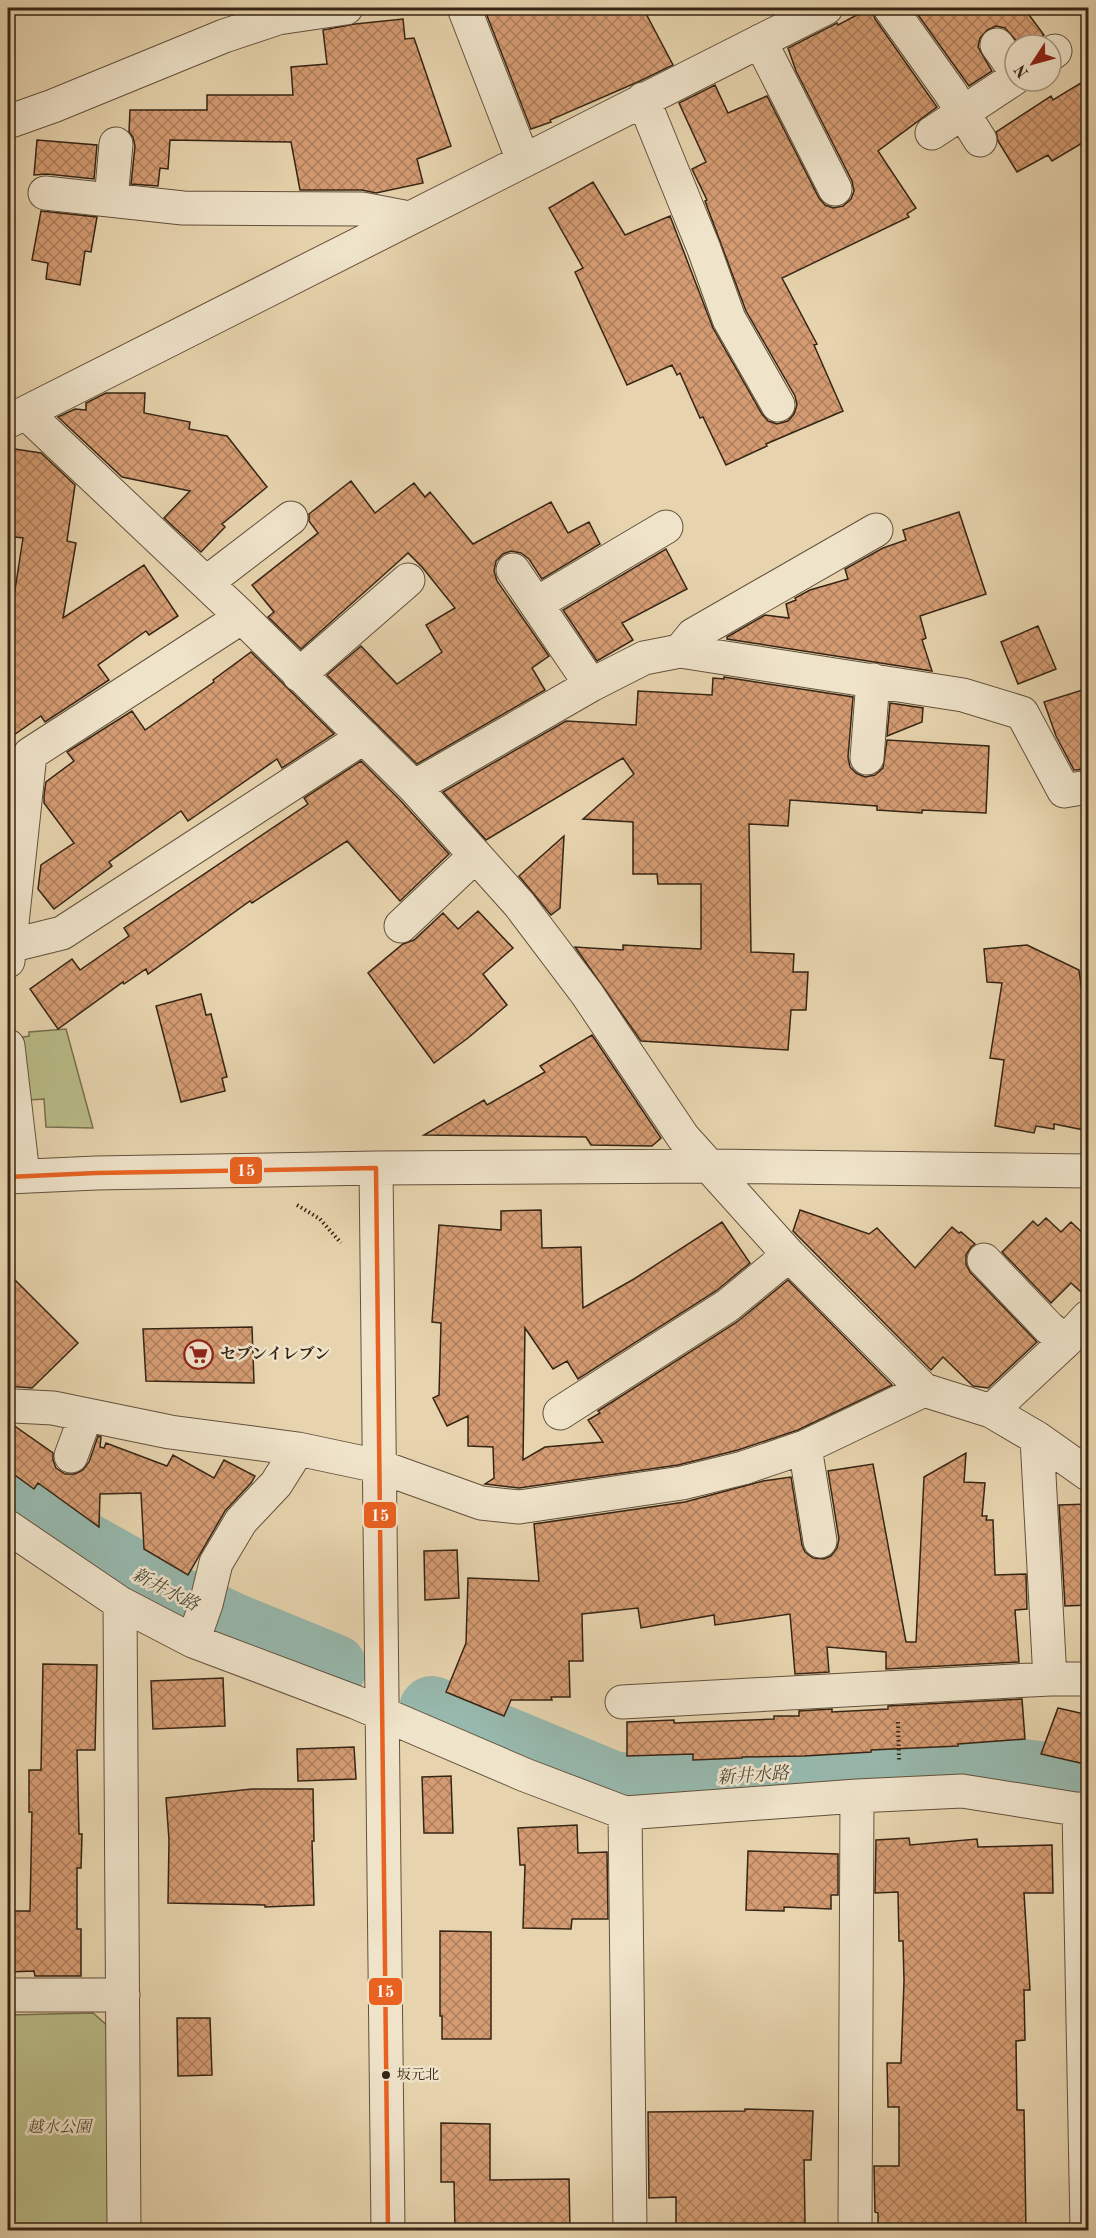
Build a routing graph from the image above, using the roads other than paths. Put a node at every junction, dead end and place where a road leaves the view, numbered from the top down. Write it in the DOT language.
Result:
graph roads {
  1 [pos="346,8"];
  2 [pos="464,8"];
  3 [pos="826,8"];
  4 [pos="890,8"];
  5 [pos="760,41"];
  6 [pos="1003,86"];
  7 [pos="643,99"];
  8 [pos="963,113"];
  9 [pos="8,122"];
  10 [pos="932,133"];
  11 [pos="980,140"];
  12 [pos="116,144"];
  13 [pos="523,160"];
  14 [pos="835,189"];
  15 [pos="45,193"];
  16 [pos="111,200"];
  17 [pos="409,218"];
  18 [pos="778,405"];
  19 [pos="17,417"];
  20 [pos="291,518"];
  21 [pos="666,527"];
  22 [pos="876,530"];
  23 [pos="513,570"];
  24 [pos="408,580"];
  25 [pos="206,583"];
  26 [pos="536,604"];
  27 [pos="242,617"];
  28 [pos="680,651"];
  29 [pos="299,675"];
  30 [pos="873,680"];
  31 [pos="591,685"];
  32 [pos="364,737"];
  33 [pos="867,758"];
  34 [pos="414,787"];
  35 [pos="1089,787"];
  36 [pos="475,856"];
  37 [pos="401,926"];
  38 [pos="8,954"];
  39 [pos="8,1046"];
  40 [pos="711,1166"];
  41 [pos="376,1168"];
  42 [pos="1089,1171"];
  43 [pos="15,1176"];
  44 [pos="789,1255"];
  45 [pos="984,1260"];
  46 [pos="1089,1317"];
  47 [pos="1066,1341"];
  48 [pos="924,1390"];
  49 [pos="8,1404"];
  50 [pos="560,1411"];
  51 [pos="991,1411"];
  52 [pos="86,1415"];
  53 [pos="1037,1438"];
  54 [pos="806,1447"];
  55 [pos="298,1449"];
  56 [pos="71,1456"];
  57 [pos="378,1466"];
  58 [pos="1089,1474"];
  59 [pos="8,1527"];
  60 [pos="820,1541"];
  61 [pos="120,1603"];
  62 [pos="193,1641"];
  63 [pos="1050,1679"];
  64 [pos="1089,1679"];
  65 [pos="622,1702"];
  66 [pos="383,1714"];
  67 [pos="857,1796"];
  68 [pos="1084,1810"];
  69 [pos="625,1813"];
  70 [pos="8,1995"];
  71 [pos="123,1995"];
  72 [pos="124,2230"];
  73 [pos="388,2230"];
  74 [pos="630,2230"];
  75 [pos="855,2230"];
  76 [pos="1087,2230"];
  1 -- 9 [label="street"];
  2 -- 13 [label="street"];
  3 -- 5 [label="street"];
  4 -- 8 [label="street"];
  5 -- 7 [label="street"];
  5 -- 14 [label="street"];
  6 -- 8 [label="street"];
  7 -- 13 [label="street"];
  7 -- 18 [label="street"];
  8 -- 10 [label="street"];
  8 -- 11 [label="street"];
  12 -- 16 [label="street"];
  13 -- 17 [label="street"];
  15 -- 16 [label="street"];
  16 -- 17 [label="street"];
  17 -- 19 [label="street"];
  19 -- 25 [label="street"];
  20 -- 25 [label="street"];
  21 -- 26 [label="street"];
  22 -- 28 [label="street"];
  23 -- 26 [label="street"];
  24 -- 29 [label="street"];
  25 -- 27 [label="street"];
  26 -- 31 [label="street"];
  27 -- 29 [label="street"];
  27 -- 38 [label="street"];
  28 -- 30 [label="street"];
  28 -- 31 [label="street"];
  29 -- 32 [label="street"];
  30 -- 33 [label="street"];
  30 -- 35 [label="street"];
  31 -- 34 [label="street"];
  32 -- 34 [label="street"];
  32 -- 38 [label="street"];
  34 -- 36 [label="street"];
  36 -- 37 [label="street"];
  36 -- 40 [label="street"];
  39 -- 43 [label="street"];
  40 -- 41 [label="street"];
  40 -- 42 [label="street"];
  40 -- 44 [label="street"];
  41 -- 43 [label="street"];
  41 -- 57 [label="street"];
  44 -- 48 [label="street"];
  44 -- 50 [label="street"];
  45 -- 47 [label="street"];
  46 -- 47 [label="street"];
  47 -- 51 [label="street"];
  48 -- 51 [label="street"];
  48 -- 54 [label="street"];
  49 -- 52 [label="street"];
  51 -- 53 [label="street"];
  52 -- 55 [label="street"];
  52 -- 56 [label="street"];
  53 -- 58 [label="street"];
  53 -- 63 [label="street"];
  54 -- 57 [label="street"];
  54 -- 60 [label="street"];
  55 -- 57 [label="street"];
  55 -- 62 [label="street"];
  57 -- 66 [label="street"];
  59 -- 61 [label="street"];
  61 -- 62 [label="street"];
  61 -- 71 [label="street"];
  62 -- 66 [label="street"];
  63 -- 64 [label="street"];
  63 -- 65 [label="street"];
  66 -- 69 [label="street"];
  66 -- 73 [label="street"];
  67 -- 68 [label="street"];
  67 -- 69 [label="street"];
  67 -- 75 [label="street"];
  68 -- 76 [label="street"];
  69 -- 74 [label="street"];
  70 -- 71 [label="street"];
  71 -- 72 [label="street"];
}
